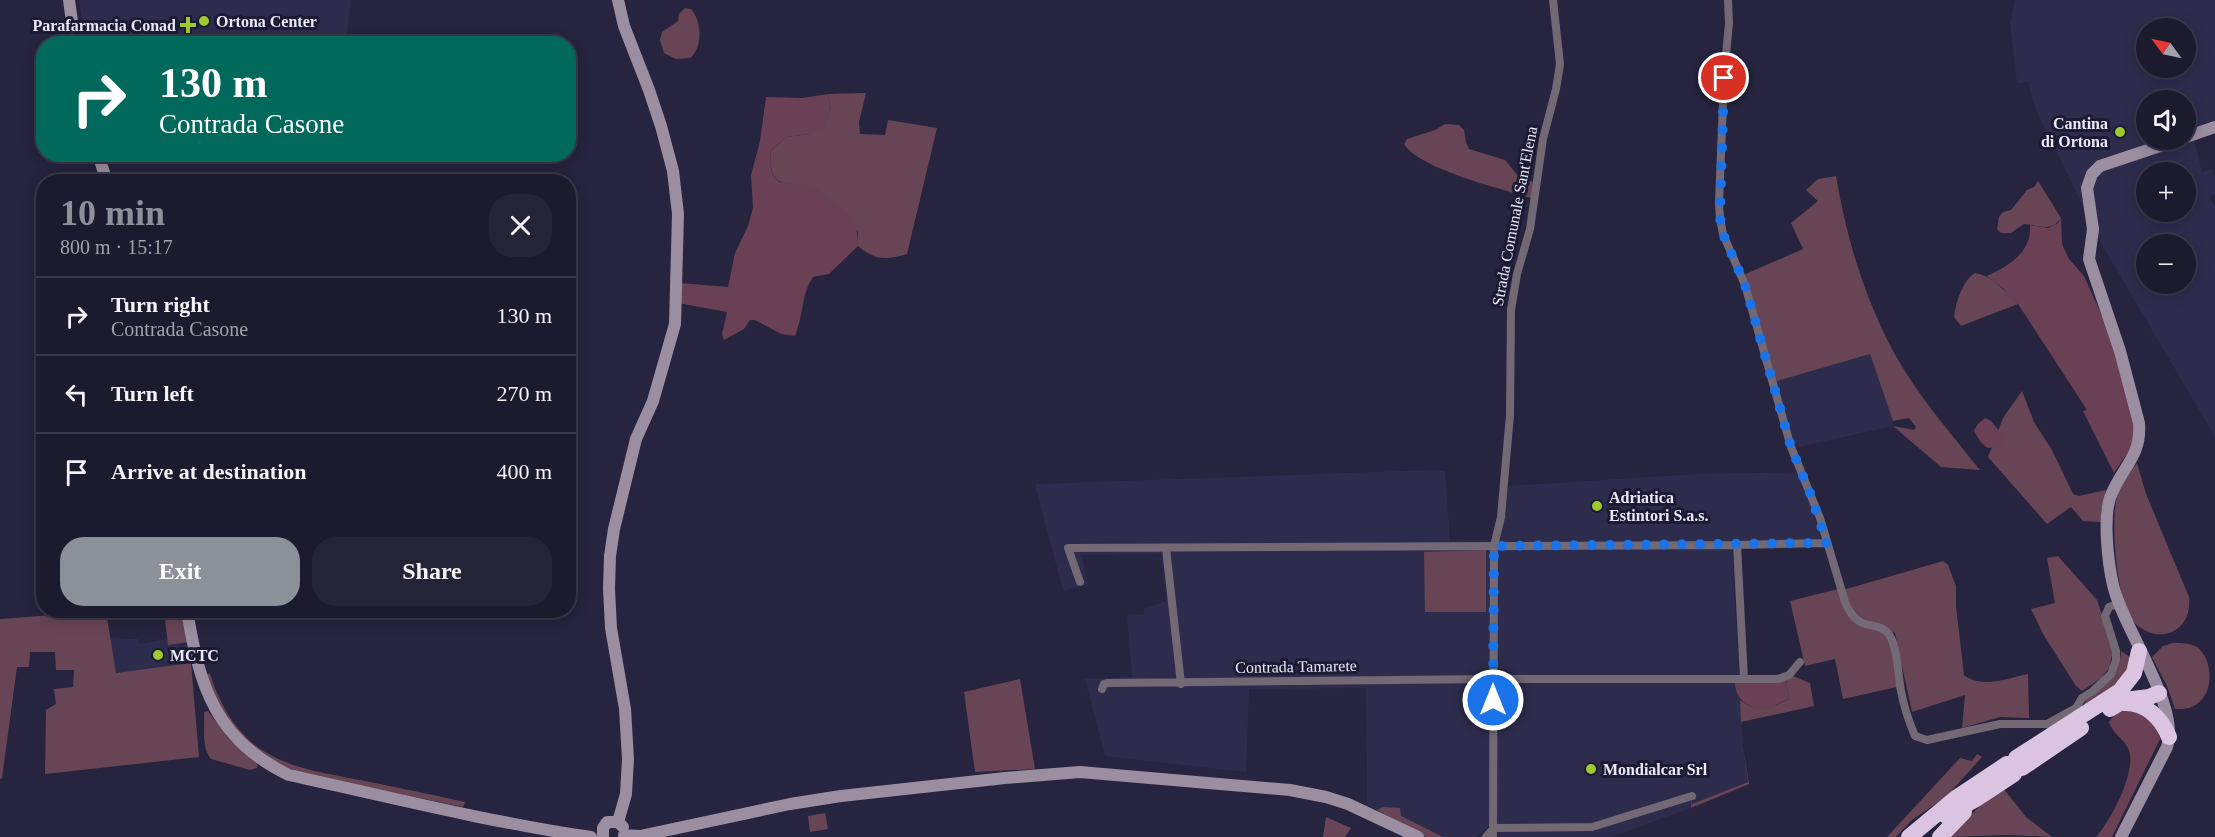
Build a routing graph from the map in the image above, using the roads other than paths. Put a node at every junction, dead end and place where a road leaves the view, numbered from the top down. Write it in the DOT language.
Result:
graph roads {
  1 [pos="69,0"];
  2 [pos="618,0"];
  3 [pos="1553,0"];
  4 [pos="1728,0"];
  5 [pos="74,36"];
  6 [pos="2215,127"];
  7 [pos="2196,134"];
  8 [pos="2148,150"];
  9 [pos="1827,543"];
  10 [pos="1737,545"];
  11 [pos="1494,546"];
  12 [pos="1166,548"];
  13 [pos="1080,582"];
  14 [pos="2118,604"];
  15 [pos="189,618"];
  16 [pos="2139,651"];
  17 [pos="1800,662"];
  18 [pos="1493,679"];
  19 [pos="1744,679"];
  20 [pos="1181,684"];
  21 [pos="1102,689"];
  22 [pos="2159,693"];
  23 [pos="2117,698"];
  24 [pos="2169,737"];
  25 [pos="2015,766"];
  26 [pos="1692,796"];
  27 [pos="1976,799"];
  28 [pos="618,822"];
  29 [pos="1493,833"];
  30 [pos="598,836"];
  31 [pos="624,836"];
  32 [pos="1418,837"];
  33 [pos="1486,837"];
  34 [pos="1909,837"];
  35 [pos="1920,837"];
  36 [pos="1940,837"];
  37 [pos="2121,837"];
  1 -- 5 [label="main road"];
  2 -- 28 [label="main road"];
  3 -- 11 [label="street, Strada Comunale Sant'Elena"];
  4 -- 9 [label="street"];
  6 -- 7 [label="main road"];
  8 -- 14 [label="main road"];
  9 -- 10 [label="street"];
  9 -- 14 [label="street"];
  10 -- 11 [label="street"];
  10 -- 19 [label="street"];
  11 -- 12 [label="street"];
  11 -- 18 [label="street, Strada Comunale Sant'Elena"];
  12 -- 13 [label="street"];
  12 -- 20 [label="street"];
  14 -- 16 [label="main road"];
  15 -- 30 [label="main road"];
  16 -- 22 [label="main road"];
  16 -- 23 [label="highway"];
  17 -- 19 [label="street, Contrada Tamarete"];
  18 -- 19 [label="street, Contrada Tamarete"];
  18 -- 20 [label="street, Contrada Tamarete"];
  18 -- 29 [label="street, Strada Comunale Sant'Elena"];
  20 -- 21 [label="street, Contrada Tamarete"];
  22 -- 23 [label="highway"];
  22 -- 24 [label="main road"];
  23 -- 24 [label="highway"];
  23 -- 25 [label="highway"];
  24 -- 37 [label="main road"];
  25 -- 27 [label="highway"];
  25 -- 34 [label="highway"];
  26 -- 29 [label="street"];
  27 -- 35 [label="highway"];
  27 -- 36 [label="highway"];
  28 -- 30 [label="main road"];
  28 -- 31 [label="main road"];
  29 -- 33 [label="street"];
  31 -- 32 [label="main road"];
}
